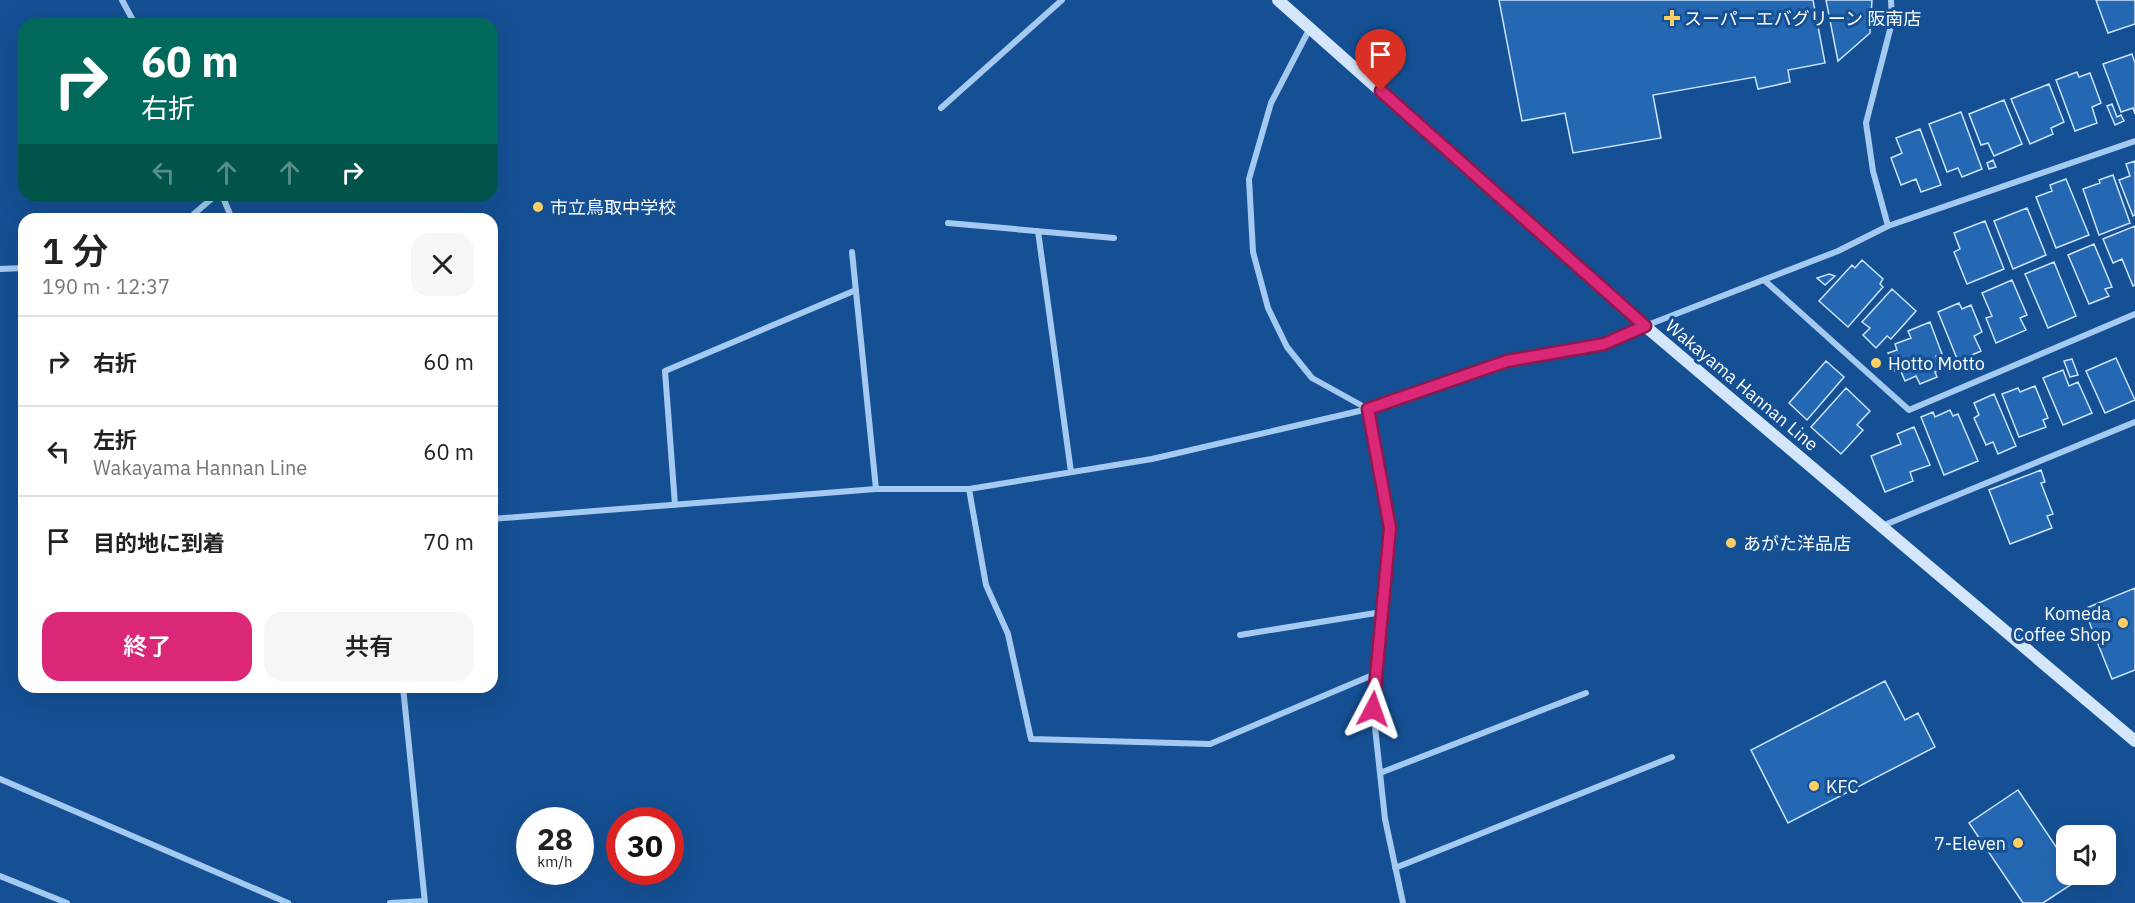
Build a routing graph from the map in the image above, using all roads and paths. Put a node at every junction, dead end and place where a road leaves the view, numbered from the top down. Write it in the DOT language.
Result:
graph roads {
  1 [pos="122,0"];
  2 [pos="1062,0"];
  3 [pos="1278,0"];
  4 [pos="1891,0"];
  5 [pos="132,18"];
  6 [pos="1310,28"];
  7 [pos="941,108"];
  8 [pos="2135,141"];
  9 [pos="209,201"];
  10 [pos="195,213"];
  11 [pos="948,223"];
  12 [pos="1888,226"];
  13 [pos="1038,231"];
  14 [pos="1114,238"];
  15 [pos="852,252"];
  16 [pos="18,268"];
  17 [pos="0,269"];
  18 [pos="1764,280"];
  19 [pos="856,290"];
  20 [pos="2135,314"];
  21 [pos="1645,326"];
  22 [pos="1368,409"];
  23 [pos="2135,422"];
  24 [pos="1071,472"];
  25 [pos="876,489"];
  26 [pos="969,489"];
  27 [pos="675,505"];
  28 [pos="498,519"];
  29 [pos="1881,526"];
  30 [pos="1382,612"];
  31 [pos="1240,634"];
  32 [pos="1375,674"];
  33 [pos="404,693"];
  34 [pos="1586,693"];
  35 [pos="2135,741"];
  36 [pos="1672,757"];
  37 [pos="1380,773"];
  38 [pos="0,779"];
  39 [pos="1395,868"];
  40 [pos="0,876"];
  41 [pos="424,902"];
  42 [pos="67,903"];
  43 [pos="288,903"];
  44 [pos="390,903"];
  45 [pos="1403,903"];
  1 -- 5 [label="street"];
  2 -- 7 [label="street"];
  3 -- 6 [label="main road, Wakayama Hannan Line"];
  4 -- 12 [label="street"];
  6 -- 21 [label="main road, Wakayama Hannan Line"];
  6 -- 22 [label="street"];
  8 -- 12 [label="street"];
  9 -- 10 [label="street"];
  11 -- 13 [label="street"];
  12 -- 18 [label="street"];
  13 -- 14 [label="street"];
  13 -- 24 [label="street"];
  15 -- 19 [label="street"];
  16 -- 17 [label="street"];
  18 -- 20 [label="street"];
  18 -- 21 [label="street"];
  19 -- 25 [label="street"];
  19 -- 27 [label="street"];
  21 -- 22 [label="street"];
  21 -- 29 [label="main road, Wakayama Hannan Line"];
  22 -- 24 [label="street"];
  22 -- 30 [label="street"];
  23 -- 29 [label="street"];
  24 -- 26 [label="street"];
  25 -- 26 [label="street"];
  25 -- 27 [label="street"];
  26 -- 32 [label="street"];
  27 -- 28 [label="street"];
  29 -- 35 [label="main road, Wakayama Hannan Line"];
  30 -- 31 [label="street"];
  30 -- 32 [label="street"];
  32 -- 37 [label="street"];
  33 -- 41 [label="street"];
  34 -- 37 [label="street"];
  36 -- 39 [label="street"];
  37 -- 39 [label="street"];
  38 -- 43 [label="street"];
  39 -- 45 [label="street"];
  40 -- 42 [label="street"];
  41 -- 44 [label="street"];
}
